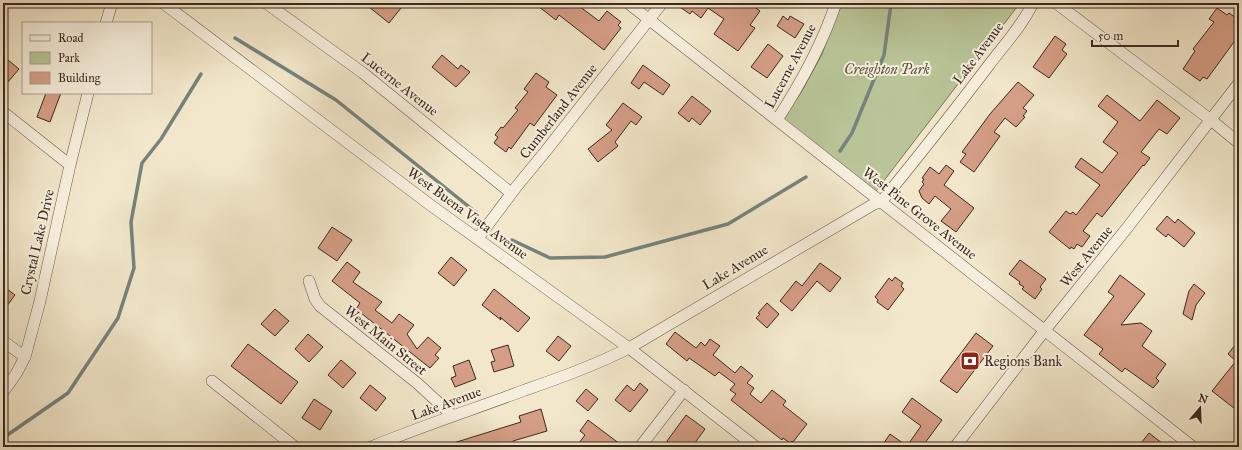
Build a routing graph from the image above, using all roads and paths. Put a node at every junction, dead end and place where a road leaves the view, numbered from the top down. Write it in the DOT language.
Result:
graph roads {
  1 [pos="112,3"];
  2 [pos="163,3"];
  3 [pos="266,3"];
  4 [pos="628,3"];
  5 [pos="662,3"];
  6 [pos="836,3"];
  7 [pos="1033,3"];
  8 [pos="1056,3"];
  9 [pos="649,19"];
  10 [pos="106,22"];
  11 [pos="1239,83"];
  12 [pos="88,94"];
  13 [pos="3,112"];
  14 [pos="777,120"];
  15 [pos="1211,120"];
  16 [pos="1239,143"];
  17 [pos="70,165"];
  18 [pos="512,193"];
  19 [pos="881,202"];
  20 [pos="478,238"];
  21 [pos="309,281"];
  22 [pos="1045,330"];
  23 [pos="3,341"];
  24 [pos="629,348"];
  25 [pos="25,357"];
  26 [pos="212,381"];
  27 [pos="684,390"];
  28 [pos="3,392"];
  29 [pos="453,416"];
  30 [pos="295,447"];
  31 [pos="371,447"];
  32 [pos="640,447"];
  33 [pos="756,447"];
  34 [pos="955,447"];
  35 [pos="1193,447"];
  1 -- 10 [label="street"];
  2 -- 20 [label="street, West Buena Vista Avenue"];
  3 -- 18 [label="street, Lucerne Avenue"];
  4 -- 9 [label="street, West Pine Grove Avenue"];
  5 -- 9 [label="street, Cumberland Avenue"];
  6 -- 14 [label="street, Lucerne Avenue"];
  7 -- 19 [label="street, Lake Avenue"];
  8 -- 15 [label="street"];
  9 -- 14 [label="street, West Pine Grove Avenue"];
  9 -- 18 [label="street, Cumberland Avenue"];
  11 -- 15 [label="street, West Avenue"];
  12 -- 17 [label="street, Crystal Lake Drive"];
  13 -- 17 [label="street"];
  14 -- 19 [label="street, West Pine Grove Avenue"];
  15 -- 16 [label="street"];
  15 -- 22 [label="street, West Avenue"];
  17 -- 25 [label="street, Crystal Lake Drive"];
  18 -- 20 [label="street, Cumberland Avenue"];
  19 -- 22 [label="street, West Pine Grove Avenue"];
  19 -- 24 [label="street, Lake Avenue"];
  20 -- 24 [label="street, West Buena Vista Avenue"];
  21 -- 29 [label="street, West Main Street"];
  22 -- 34 [label="street, West Avenue"];
  22 -- 35 [label="street, West Pine Grove Avenue"];
  23 -- 25 [label="street"];
  24 -- 27 [label="street, West Buena Vista Avenue"];
  24 -- 29 [label="street, Lake Avenue"];
  25 -- 28 [label="street, Crystal Lake Drive"];
  26 -- 30 [label="street"];
  27 -- 32 [label="street"];
  27 -- 33 [label="street, West Buena Vista Avenue"];
  29 -- 31 [label="street, Lake Avenue"];
}
